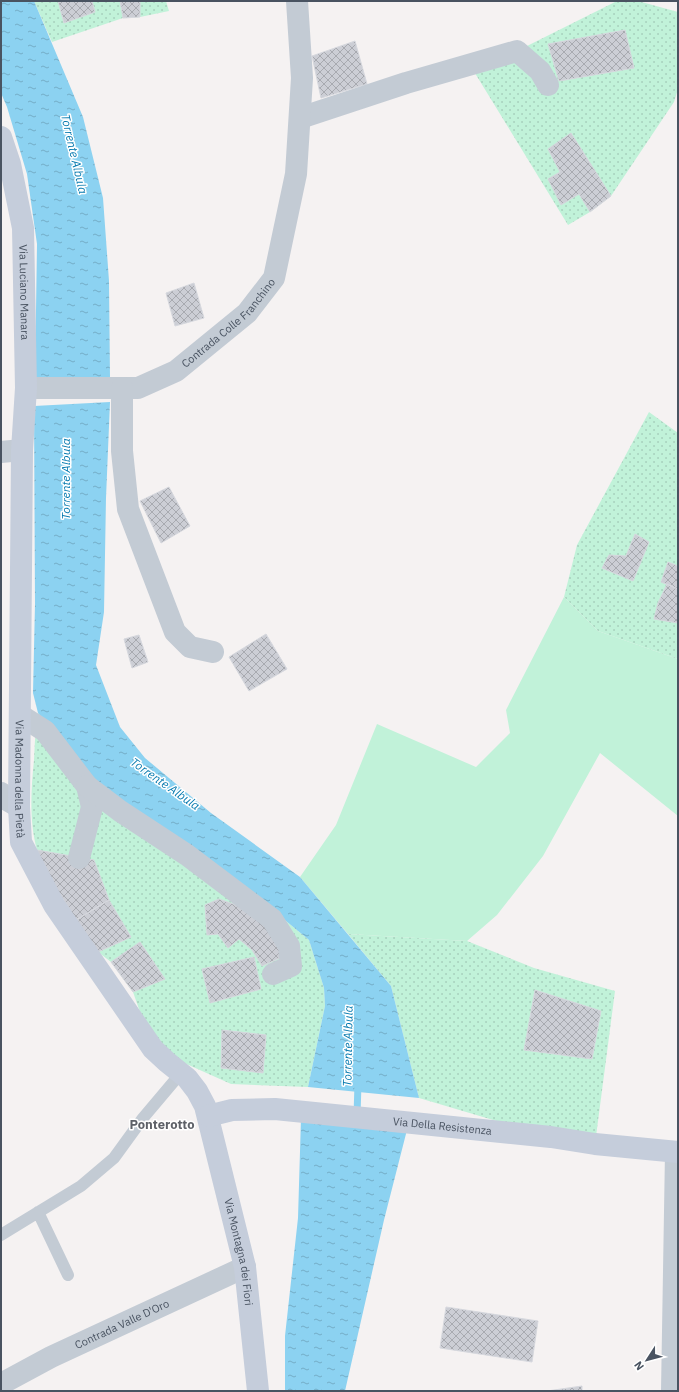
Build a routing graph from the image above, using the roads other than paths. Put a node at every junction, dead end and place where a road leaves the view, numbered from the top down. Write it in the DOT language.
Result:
graph roads {
  1 [pos="297,1"];
  2 [pos="548,85"];
  3 [pos="300,118"];
  4 [pos="1,137"];
  5 [pos="26,388"];
  6 [pos="122,388"];
  7 [pos="11,451"];
  8 [pos="213,652"];
  9 [pos="20,715"];
  10 [pos="87,786"];
  11 [pos="1,793"];
  12 [pos="20,807"];
  13 [pos="80,858"];
  14 [pos="273,974"];
  15 [pos="181,1073"];
  16 [pos="208,1116"];
  17 [pos="677,1152"];
  18 [pos="38,1212"];
  19 [pos="1,1235"];
  20 [pos="244,1267"];
  21 [pos="68,1275"];
  22 [pos="1,1384"];
  23 [pos="258,1391"];
  24 [pos="672,1391"];
  1 -- 3 [label="street, Contrada Colle Franchino"];
  2 -- 3 [label="street"];
  3 -- 6 [label="street, Contrada Colle Franchino"];
  4 -- 5 [label="main road, Via Luciano Manara"];
  5 -- 6 [label="street, Contrada Colle Franchino"];
  5 -- 7 [label="main road, Via Luciano Manara"];
  6 -- 8 [label="street"];
  7 -- 9 [label="main road, Via Madonna della Pietà"];
  9 -- 10 [label="street"];
  9 -- 12 [label="main road, Via Madonna della Pietà"];
  10 -- 13 [label="street"];
  10 -- 14 [label="street"];
  11 -- 12 [label="street"];
  12 -- 15 [label="main road, Via Madonna della Pietà"];
  15 -- 16 [label="main road, Via Madonna della Pietà"];
  15 -- 18 [label="lane"];
  16 -- 17 [label="main road, Via Della Resistenza"];
  16 -- 20 [label="main road, Via Montagna dei Fiori"];
  17 -- 24 [label="street"];
  18 -- 19 [label="lane"];
  18 -- 21 [label="lane"];
  20 -- 22 [label="street, Contrada Valle D'Oro"];
  20 -- 23 [label="main road, Via Montagna dei Fiori"];
}
